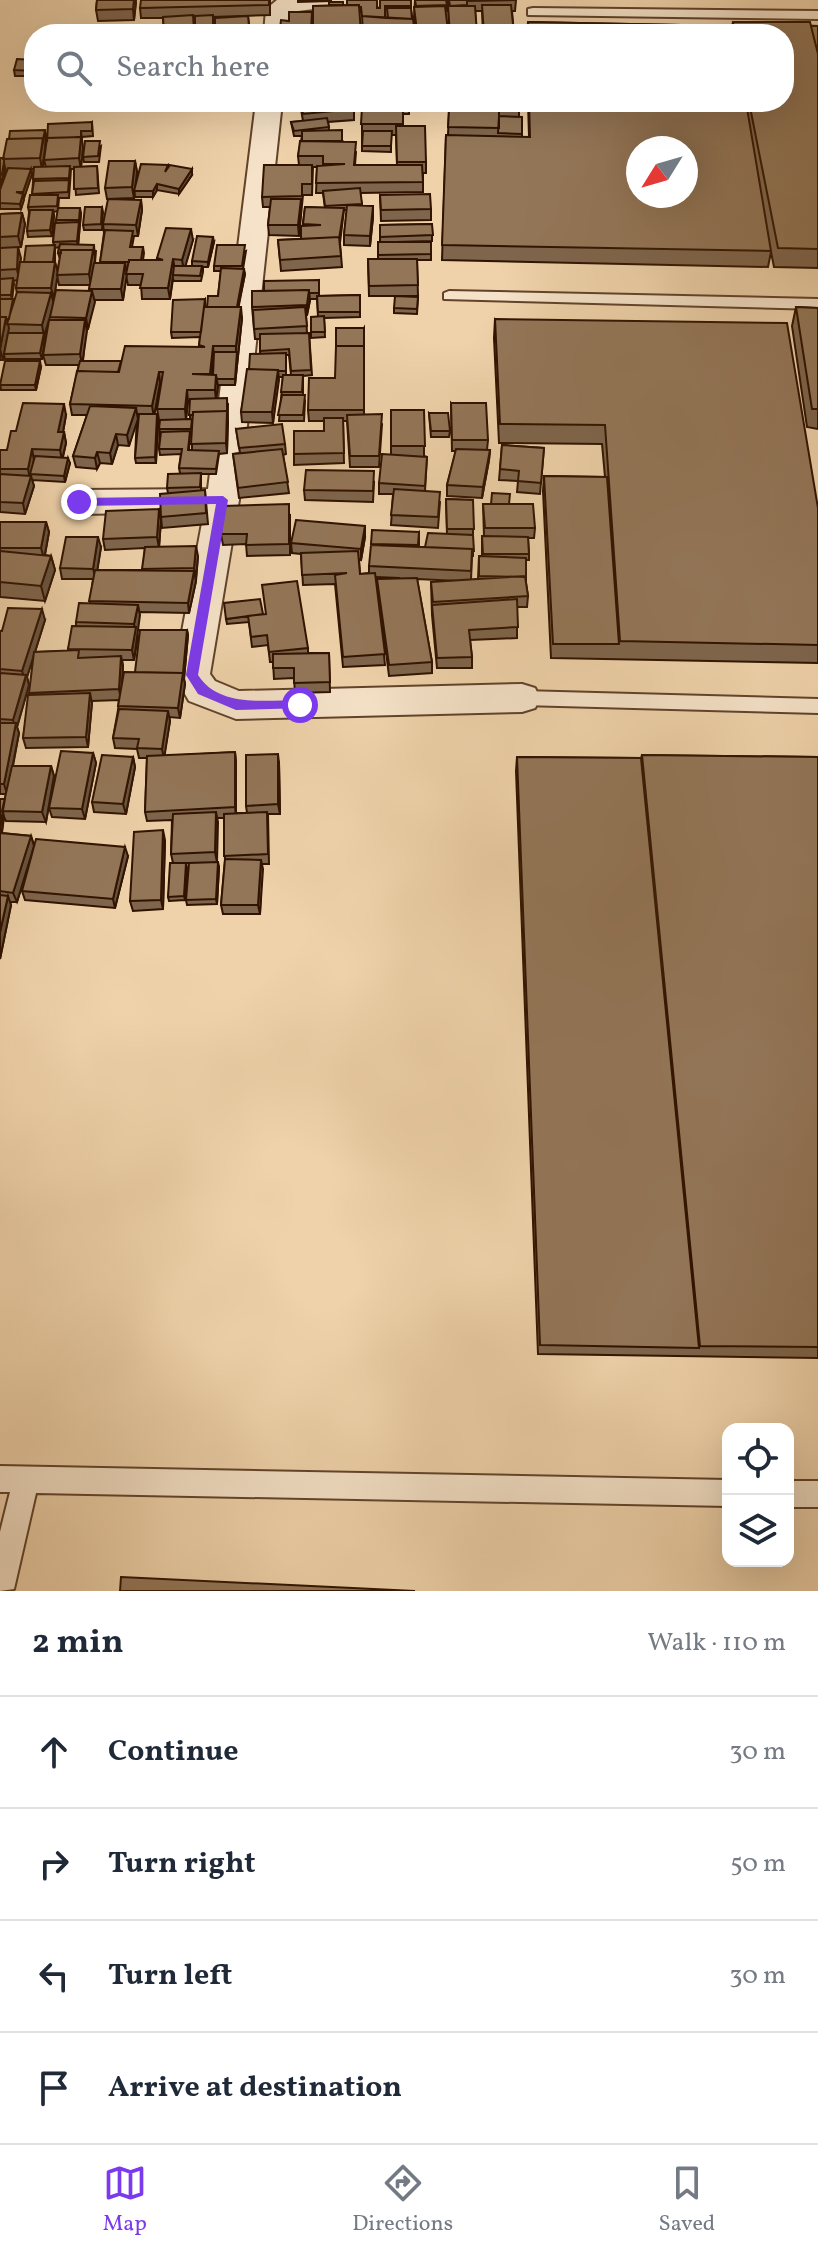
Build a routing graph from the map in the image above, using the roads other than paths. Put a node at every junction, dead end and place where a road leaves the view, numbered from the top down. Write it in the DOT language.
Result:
graph roads {
  1 [pos="338,0"];
  2 [pos="533,12"];
  3 [pos="818,15"];
  4 [pos="277,24"];
  5 [pos="268,112"];
  6 [pos="449,296"];
  7 [pos="818,304"];
  8 [pos="223,500"];
  9 [pos="79,502"];
  10 [pos="522,698"];
  11 [pos="818,706"];
  12 [pos="13,1479"];
  13 [pos="722,1493"];
  14 [pos="794,1494"];
  15 [pos="818,1494"];
  16 [pos="0,1589"];
  1 -- 4 [label="street"];
  2 -- 3 [label="lane"];
  5 -- 8 [label="street"];
  6 -- 7 [label="lane"];
  8 -- 9 [label="street"];
  8 -- 10 [label="street"];
  10 -- 11 [label="lane"];
  12 -- 13 [label="lane"];
  12 -- 16 [label="lane"];
  14 -- 15 [label="lane"];
}
